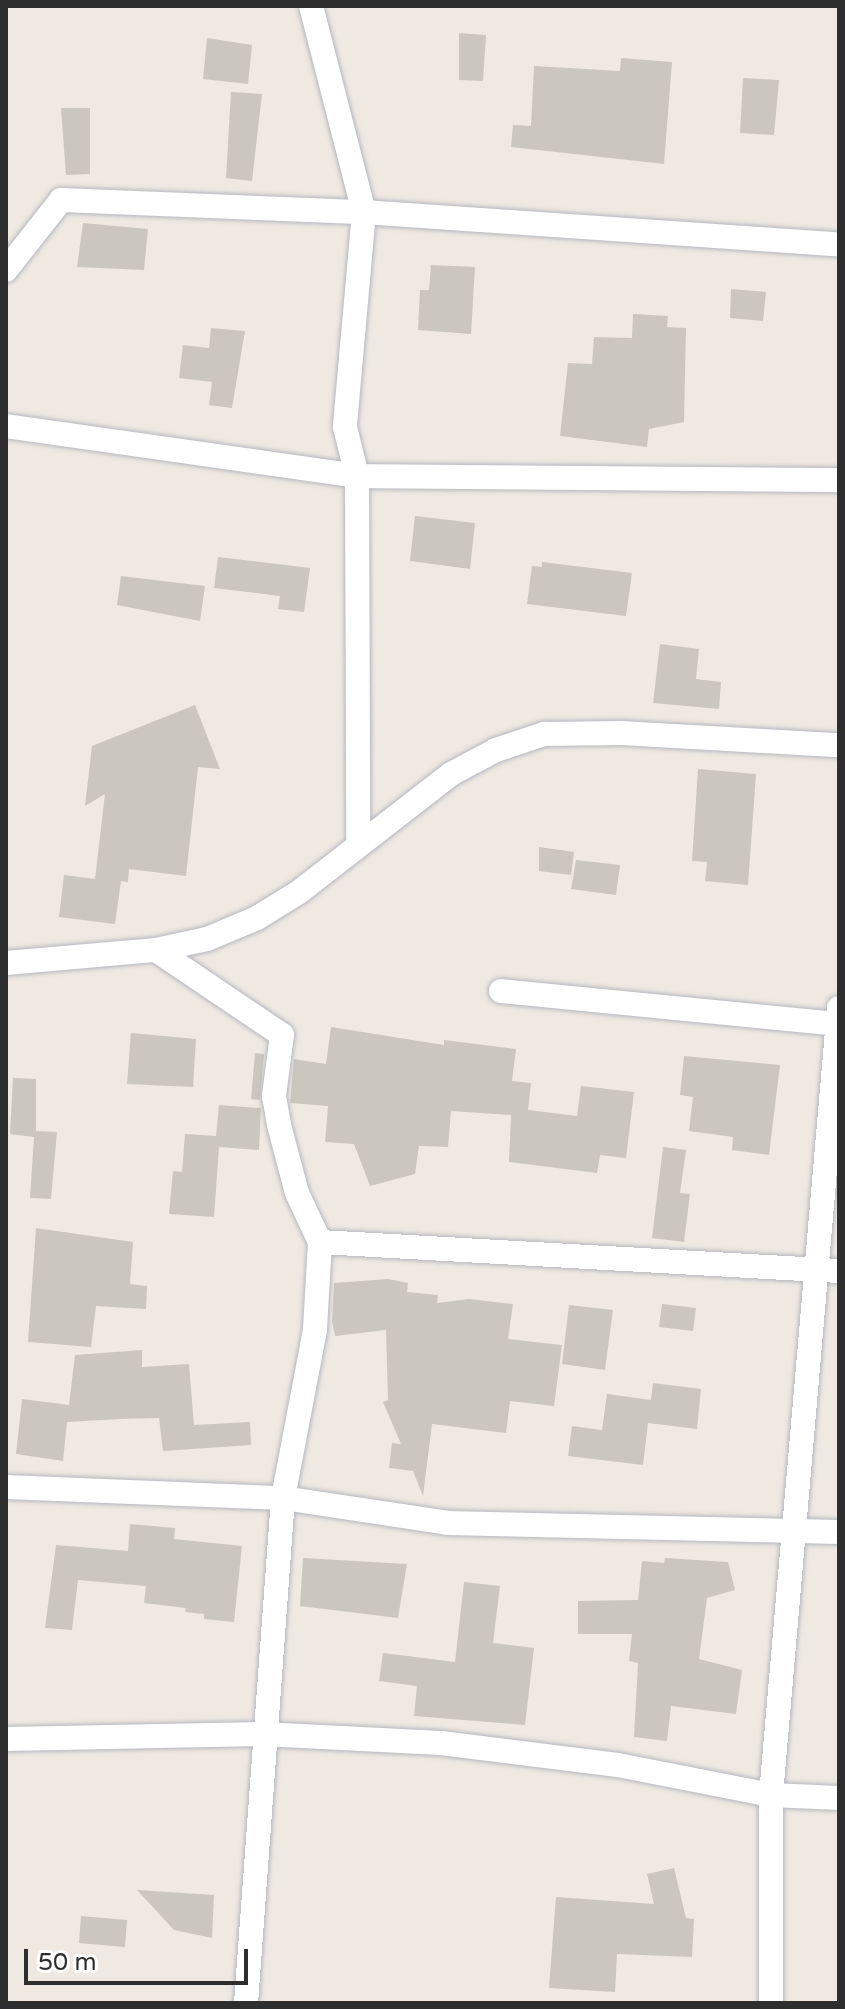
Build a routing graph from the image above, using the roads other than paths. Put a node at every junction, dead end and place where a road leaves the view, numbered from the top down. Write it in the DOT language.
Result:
graph roads {
  1 [pos="311,6"];
  2 [pos="364,212"];
  3 [pos="839,244"];
  4 [pos="6,270"];
  5 [pos="6,426"];
  6 [pos="357,476"];
  7 [pos="839,480"];
  8 [pos="839,745"];
  9 [pos="358,844"];
  10 [pos="156,950"];
  11 [pos="6,963"];
  12 [pos="501,991"];
  13 [pos="838,1016"];
  14 [pos="320,1242"];
  15 [pos="839,1271"];
  16 [pos="814,1272"];
  17 [pos="6,1487"];
  18 [pos="283,1498"];
  19 [pos="796,1529"];
  20 [pos="839,1532"];
  21 [pos="262,1734"];
  22 [pos="6,1739"];
  23 [pos="771,1795"];
  24 [pos="839,1798"];
  25 [pos="246,2003"];
  26 [pos="771,2003"];
  1 -- 2 [label="street"];
  2 -- 3 [label="street"];
  2 -- 4 [label="street"];
  2 -- 6 [label="street"];
  5 -- 6 [label="street"];
  6 -- 7 [label="street"];
  6 -- 9 [label="street"];
  8 -- 9 [label="street"];
  9 -- 10 [label="street"];
  10 -- 11 [label="street"];
  10 -- 14 [label="street"];
  12 -- 13 [label="street"];
  13 -- 16 [label="street"];
  14 -- 16 [label="street"];
  14 -- 18 [label="street"];
  15 -- 16 [label="street"];
  16 -- 19 [label="street"];
  17 -- 18 [label="street"];
  18 -- 19 [label="street"];
  18 -- 21 [label="street"];
  19 -- 20 [label="street"];
  19 -- 23 [label="street"];
  21 -- 22 [label="street"];
  21 -- 23 [label="street"];
  21 -- 25 [label="street"];
  23 -- 24 [label="street"];
  23 -- 26 [label="street"];
}
